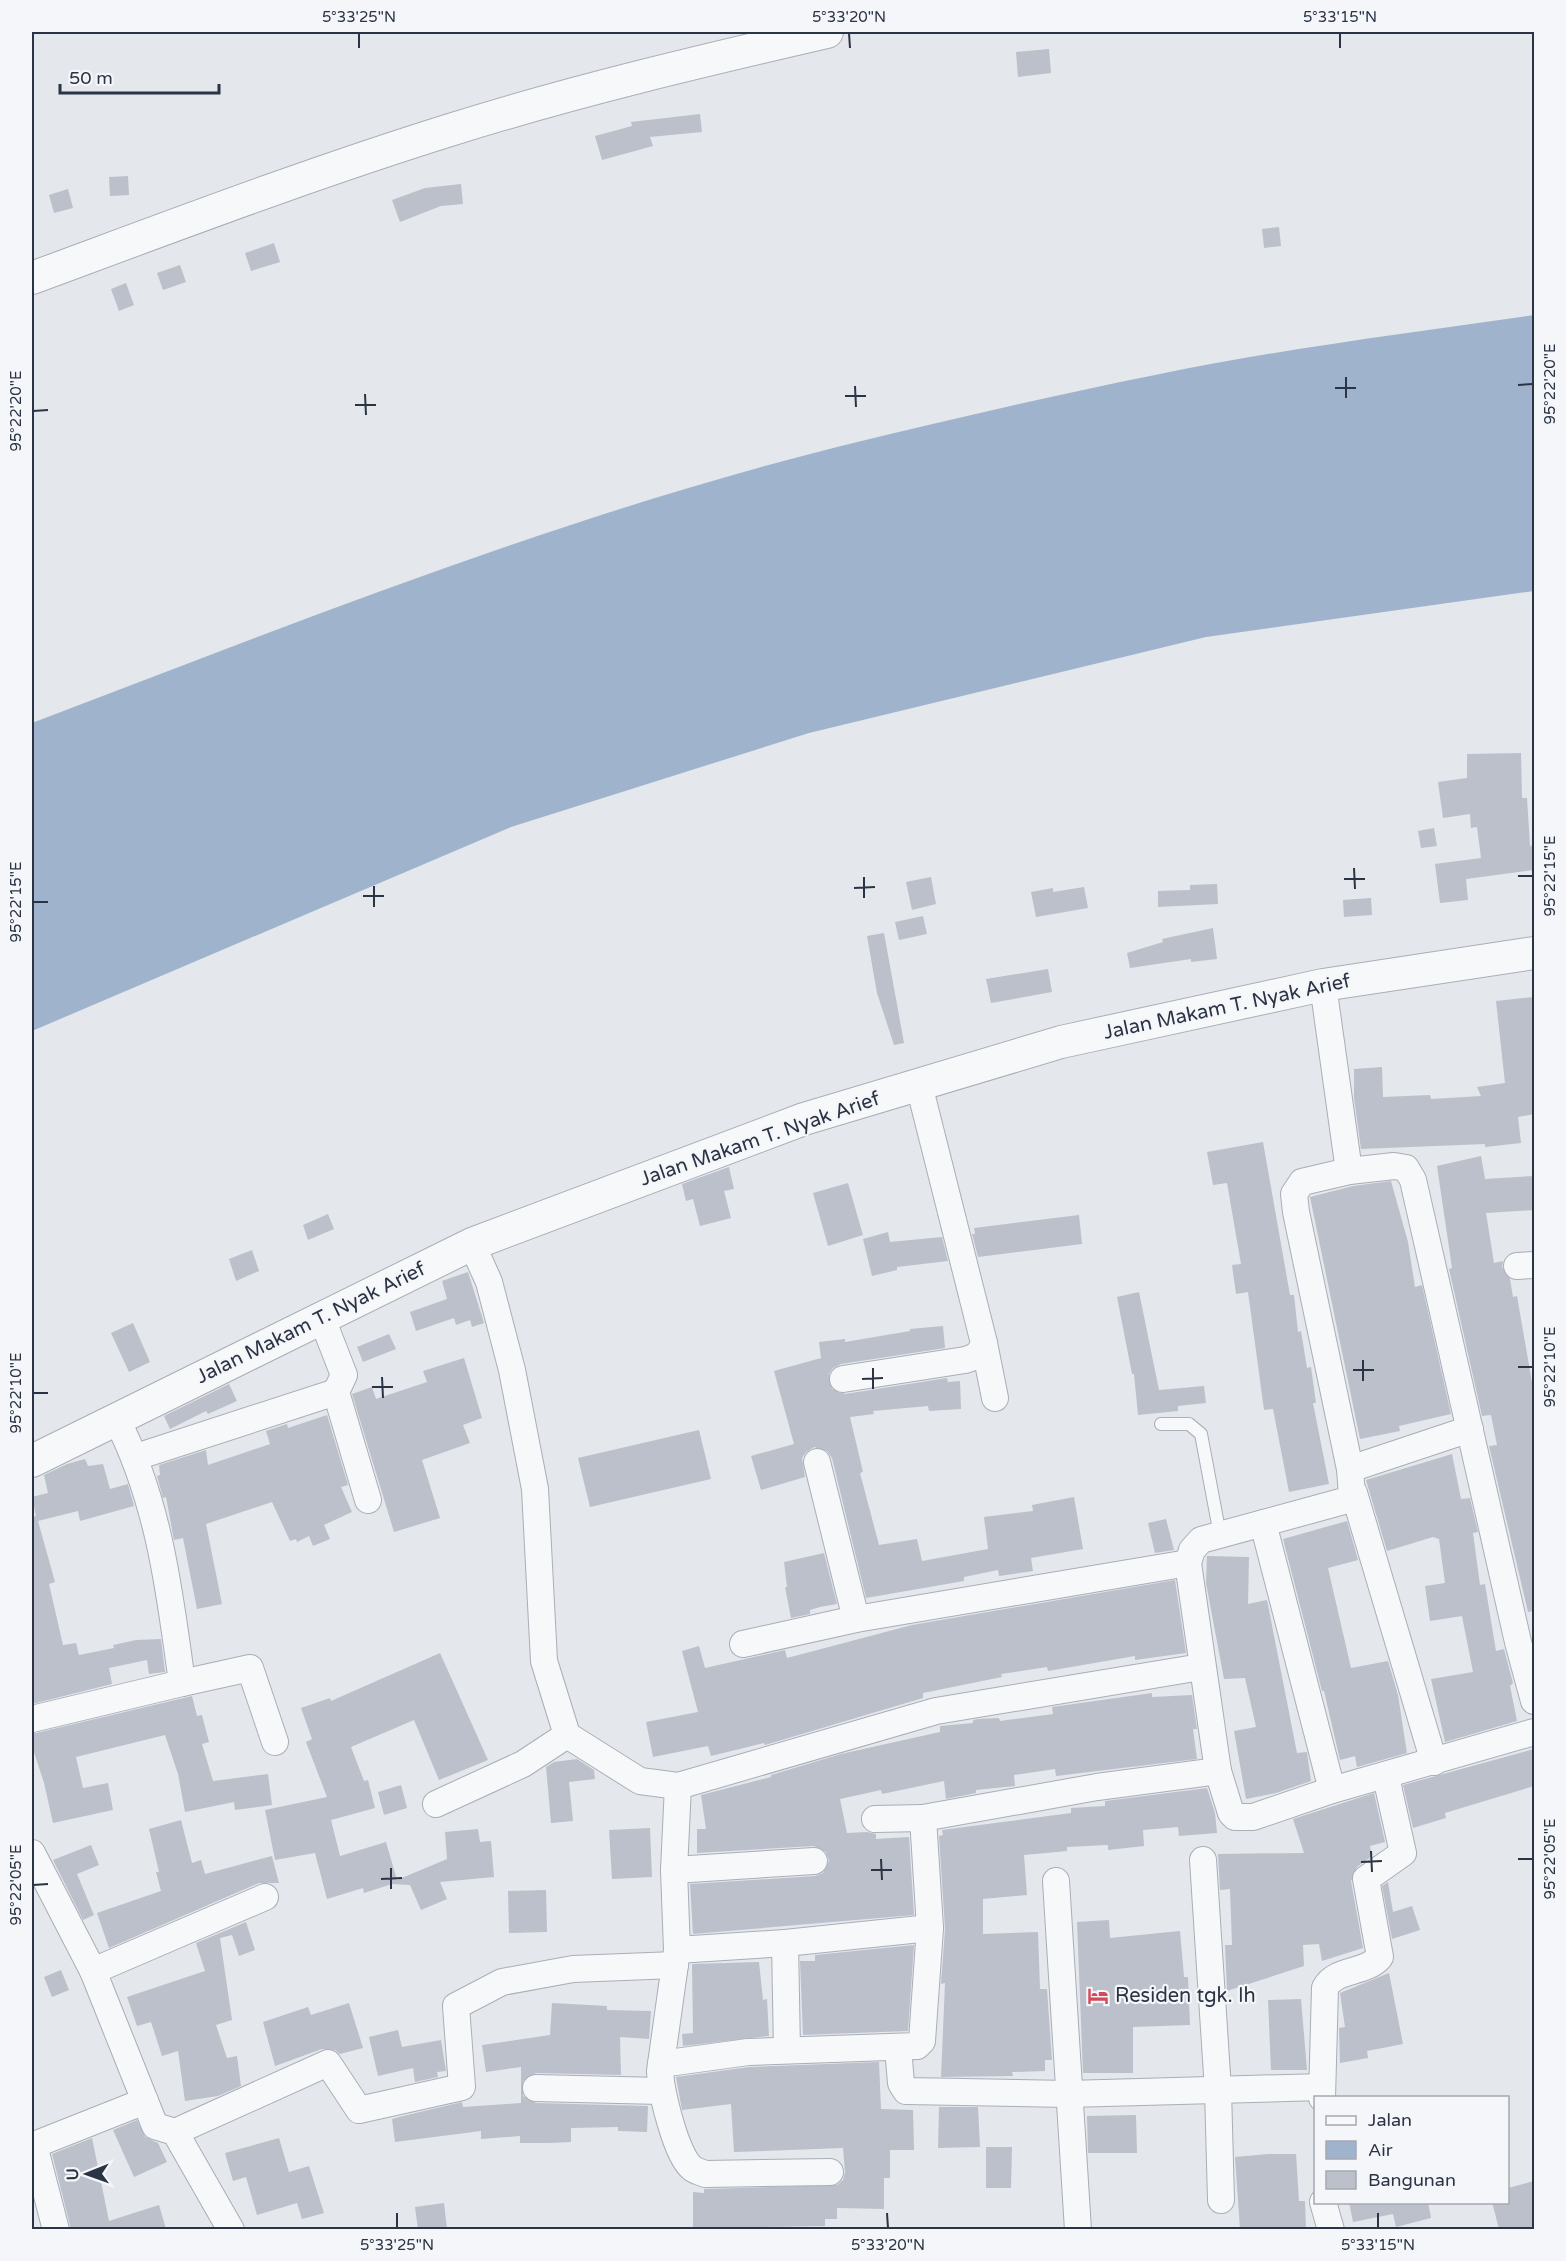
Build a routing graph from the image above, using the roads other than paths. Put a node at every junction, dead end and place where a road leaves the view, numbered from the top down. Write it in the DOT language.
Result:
graph roads {
  1 [pos="827,32"];
  2 [pos="32,278"];
  3 [pos="1534,952"];
  4 [pos="1323,985"];
  5 [pos="919,1085"];
  6 [pos="1349,1171"];
  7 [pos="472,1244"];
  8 [pos="321,1316"];
  9 [pos="984,1343"];
  10 [pos="843,1379"];
  11 [pos="336,1392"];
  12 [pos="995,1398"];
  13 [pos="117,1420"];
  14 [pos="1161,1424"];
  15 [pos="1470,1429"];
  16 [pos="136,1457"];
  17 [pos="32,1461"];
  18 [pos="816,1462"];
  19 [pos="1352,1481"];
  20 [pos="368,1500"];
  21 [pos="1263,1523"];
  22 [pos="1220,1535"];
  23 [pos="1188,1563"];
  24 [pos="856,1619"];
  25 [pos="1526,1640"];
  26 [pos="743,1644"];
  27 [pos="1202,1667"];
  28 [pos="182,1683"];
  29 [pos="1534,1701"];
  30 [pos="32,1719"];
  31 [pos="1534,1732"];
  32 [pos="567,1735"];
  33 [pos="275,1742"];
  34 [pos="1434,1762"];
  35 [pos="1218,1771"];
  36 [pos="1386,1777"];
  37 [pos="678,1786"];
  38 [pos="1332,1790"];
  39 [pos="436,1804"];
  40 [pos="923,1818"];
  41 [pos="875,1819"];
  42 [pos="32,1853"];
  43 [pos="1203,1860"];
  44 [pos="814,1861"];
  45 [pos="674,1870"];
  46 [pos="1056,1881"];
  47 [pos="265,1897"];
  48 [pos="930,1928"];
  49 [pos="785,1943"];
  50 [pos="676,1957"];
  51 [pos="93,1971"];
  52 [pos="898,2048"];
  53 [pos="787,2050"];
  54 [pos="661,2064"];
  55 [pos="537,2088"];
  56 [pos="1218,2090"];
  57 [pos="661,2091"];
  58 [pos="1322,2092"];
  59 [pos="1068,2094"];
  60 [pos="145,2101"];
  61 [pos="175,2132"];
  62 [pos="830,2172"];
  63 [pos="1221,2200"];
  64 [pos="1324,2204"];
  65 [pos="56,2229"];
  66 [pos="231,2229"];
  67 [pos="1078,2229"];
  68 [pos="1330,2229"];
  1 -- 2 [label="street"];
  3 -- 4 [label="street, Jalan Makam T. Nyak Arief"];
  4 -- 5 [label="street, Jalan Makam T. Nyak Arief"];
  4 -- 6 [label="street"];
  5 -- 7 [label="street, Jalan Makam T. Nyak Arief"];
  5 -- 9 [label="street"];
  6 -- 15 [label="street"];
  6 -- 19 [label="street"];
  7 -- 8 [label="street, Jalan Makam T. Nyak Arief"];
  7 -- 32 [label="street"];
  8 -- 11 [label="street"];
  8 -- 13 [label="street, Jalan Makam T. Nyak Arief"];
  9 -- 10 [label="street"];
  9 -- 12 [label="street"];
  11 -- 16 [label="street"];
  11 -- 20 [label="street"];
  13 -- 16 [label="street"];
  13 -- 17 [label="street, Jalan Makam T. Nyak Arief"];
  14 -- 22 [label="lane"];
  15 -- 19 [label="street"];
  15 -- 25 [label="street"];
  16 -- 28 [label="street"];
  18 -- 24 [label="street"];
  19 -- 21 [label="street"];
  19 -- 34 [label="street"];
  21 -- 22 [label="street"];
  21 -- 38 [label="street"];
  22 -- 23 [label="street"];
  23 -- 24 [label="street"];
  23 -- 27 [label="street"];
  24 -- 26 [label="street"];
  25 -- 29 [label="street"];
  27 -- 35 [label="street"];
  27 -- 37 [label="street"];
  28 -- 30 [label="street"];
  28 -- 33 [label="street"];
  31 -- 34 [label="street"];
  32 -- 37 [label="street"];
  32 -- 39 [label="street"];
  34 -- 36 [label="street"];
  35 -- 38 [label="street"];
  35 -- 40 [label="street"];
  36 -- 38 [label="street"];
  36 -- 58 [label="street"];
  37 -- 45 [label="street"];
  40 -- 41 [label="street"];
  40 -- 48 [label="street"];
  42 -- 51 [label="street"];
  43 -- 56 [label="street"];
  44 -- 45 [label="street"];
  45 -- 50 [label="street"];
  46 -- 59 [label="street"];
  47 -- 51 [label="street"];
  48 -- 49 [label="street"];
  48 -- 52 [label="street"];
  49 -- 50 [label="street"];
  49 -- 53 [label="street"];
  50 -- 54 [label="street"];
  50 -- 61 [label="street"];
  51 -- 60 [label="street"];
  52 -- 53 [label="street"];
  52 -- 59 [label="street"];
  53 -- 54 [label="street"];
  54 -- 57 [label="street"];
  55 -- 57 [label="street"];
  56 -- 58 [label="street"];
  56 -- 59 [label="street"];
  56 -- 63 [label="street"];
  57 -- 62 [label="street"];
  59 -- 67 [label="street"];
  60 -- 61 [label="street"];
  60 -- 65 [label="street"];
  61 -- 66 [label="street"];
  64 -- 68 [label="street"];
}
